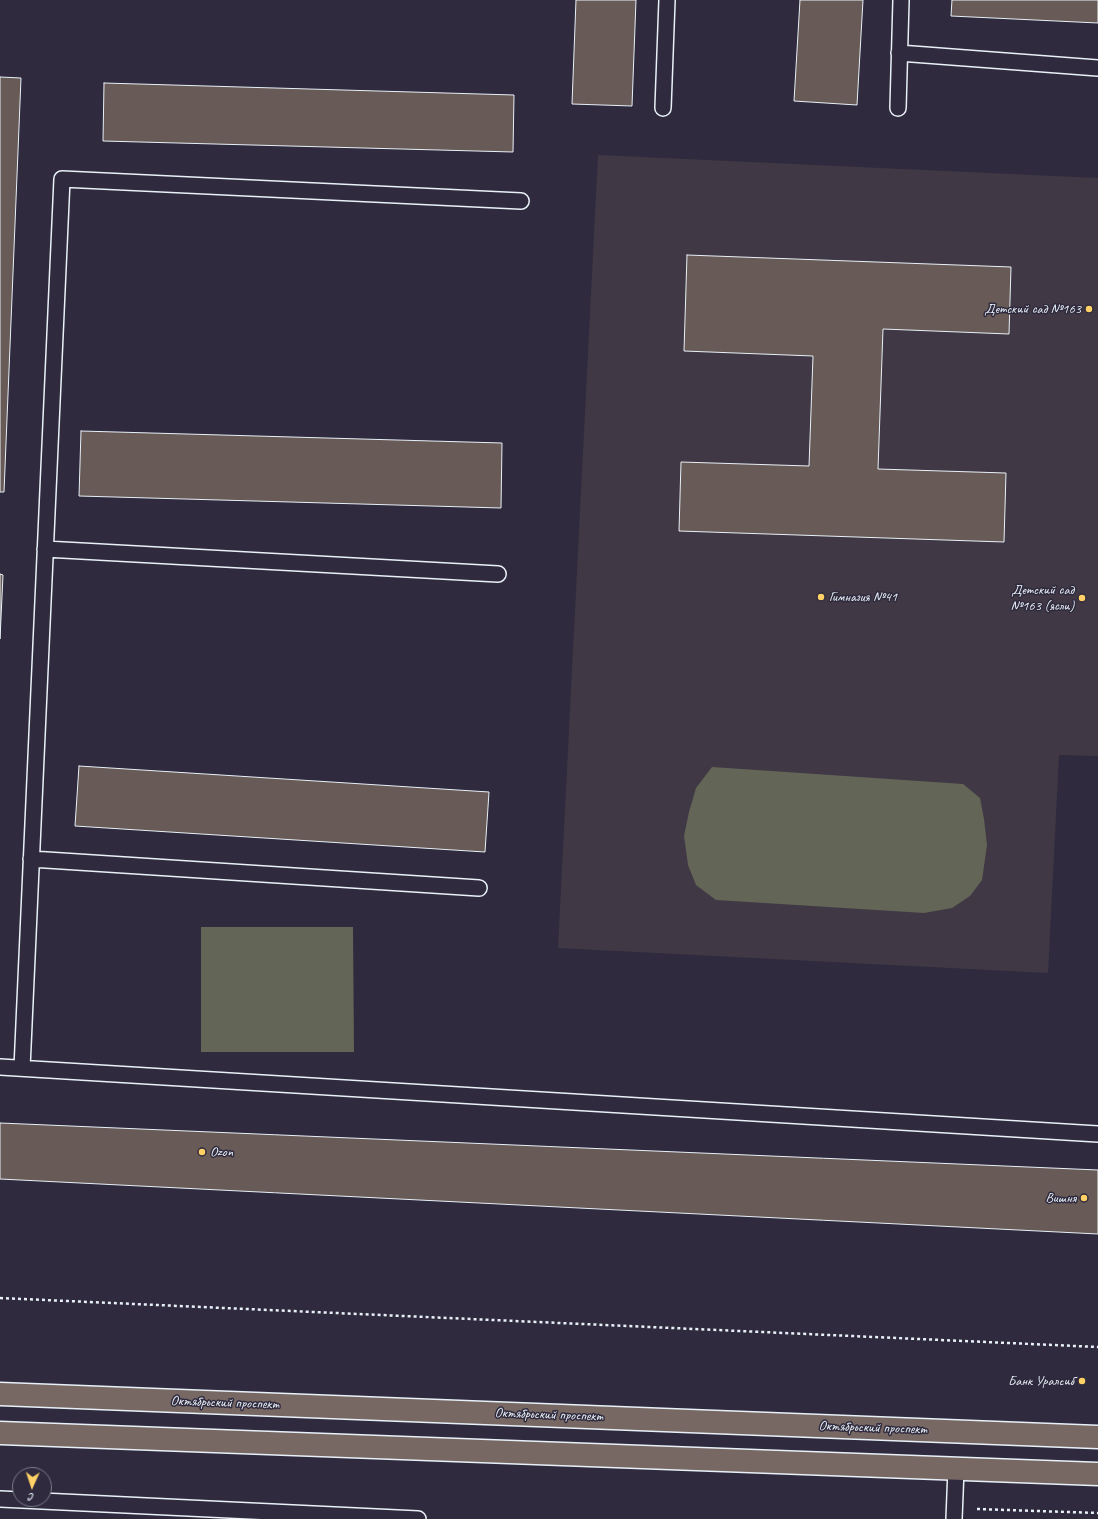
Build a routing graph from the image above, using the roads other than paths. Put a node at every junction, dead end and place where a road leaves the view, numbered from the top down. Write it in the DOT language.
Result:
graph roads {
  1 [pos="667,0"];
  2 [pos="901,0"];
  3 [pos="899,53"];
  4 [pos="1098,68"];
  5 [pos="663,108"];
  6 [pos="898,108"];
  7 [pos="521,201"];
  8 [pos="45,549"];
  9 [pos="498,574"];
  10 [pos="31,859"];
  11 [pos="479,888"];
  12 [pos="0,1067"];
  13 [pos="22,1068"];
  14 [pos="1098,1134"];
  15 [pos="0,1394"];
  16 [pos="0,1433"];
  17 [pos="1098,1437"];
  18 [pos="956,1469"];
  19 [pos="1098,1474"];
  20 [pos="0,1499"];
  21 [pos="315,1516"];
  22 [pos="418,1519"];
  23 [pos="954,1519"];
  1 -- 5 [label="lane"];
  2 -- 3 [label="lane"];
  3 -- 4 [label="lane"];
  3 -- 6 [label="lane"];
  7 -- 8 [label="lane"];
  8 -- 9 [label="lane"];
  8 -- 10 [label="lane"];
  10 -- 11 [label="lane"];
  10 -- 13 [label="lane"];
  12 -- 13 [label="lane"];
  13 -- 14 [label="lane"];
  15 -- 17 [label="main road, Октябрьский проспект"];
  16 -- 18 [label="main road"];
  18 -- 19 [label="main road"];
  18 -- 23 [label="lane"];
  20 -- 21 [label="lane"];
  21 -- 22 [label="lane"];
}
